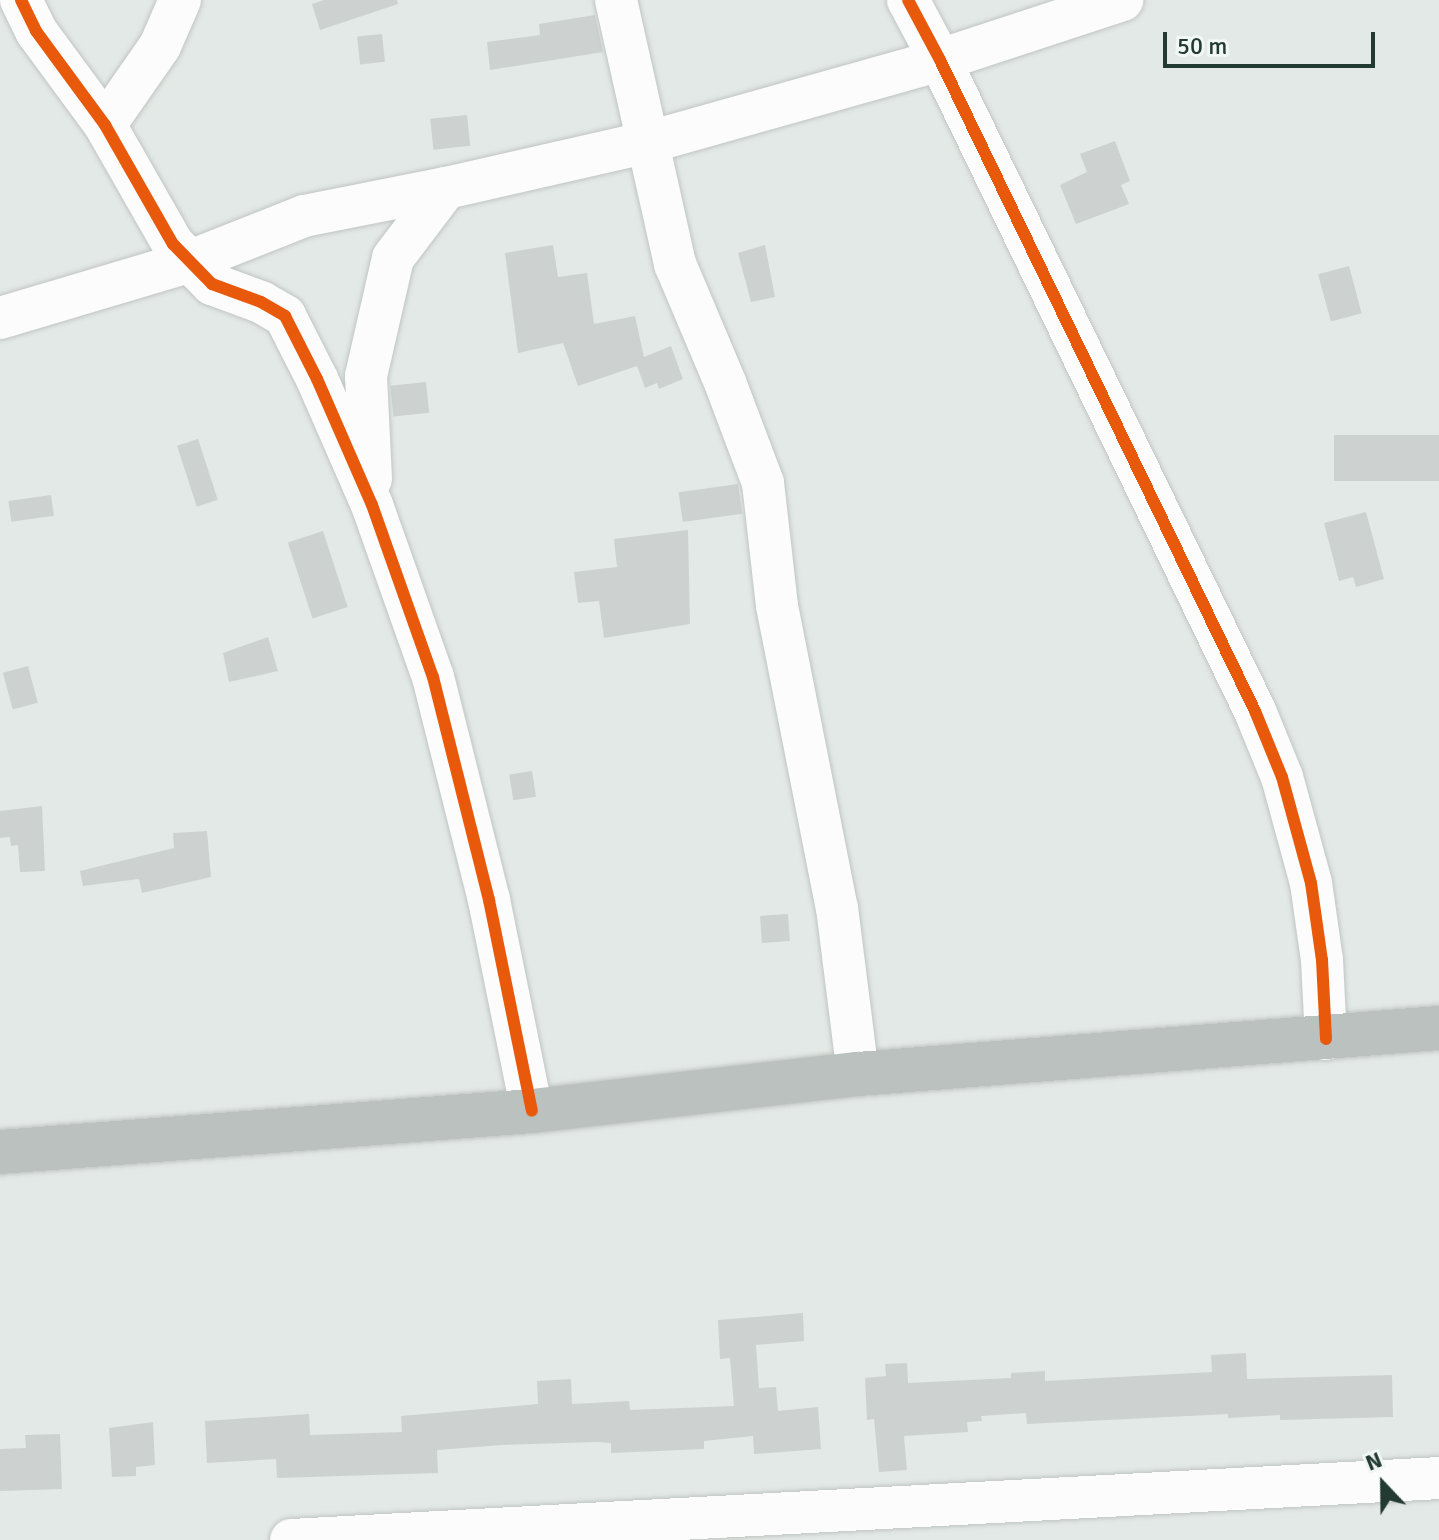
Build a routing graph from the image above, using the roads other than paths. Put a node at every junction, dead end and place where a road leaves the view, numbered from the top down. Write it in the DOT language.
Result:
graph roads {
  1 [pos="21,0"];
  2 [pos="180,0"];
  3 [pos="616,0"];
  4 [pos="908,0"];
  5 [pos="1122,0"];
  6 [pos="940,60"];
  7 [pos="105,125"];
  8 [pos="649,142"];
  9 [pos="446,188"];
  10 [pos="188,262"];
  11 [pos="0,318"];
  12 [pos="372,505"];
  13 [pos="1439,1028"];
  14 [pos="1326,1039"];
  15 [pos="858,1074"];
  16 [pos="532,1111"];
  17 [pos="0,1152"];
  18 [pos="1439,1478"];
  19 [pos="291,1540"];
  1 -- 7 [label="street"];
  2 -- 7 [label="street"];
  3 -- 8 [label="street"];
  4 -- 6 [label="street"];
  5 -- 6 [label="street"];
  6 -- 8 [label="street"];
  6 -- 14 [label="street"];
  7 -- 10 [label="street"];
  8 -- 9 [label="street"];
  8 -- 15 [label="street"];
  9 -- 10 [label="street"];
  9 -- 12 [label="street"];
  10 -- 11 [label="street"];
  10 -- 12 [label="street"];
  12 -- 16 [label="street"];
  13 -- 14 [label="highway"];
  14 -- 15 [label="highway"];
  15 -- 16 [label="highway"];
  16 -- 17 [label="highway"];
  18 -- 19 [label="street"];
}
